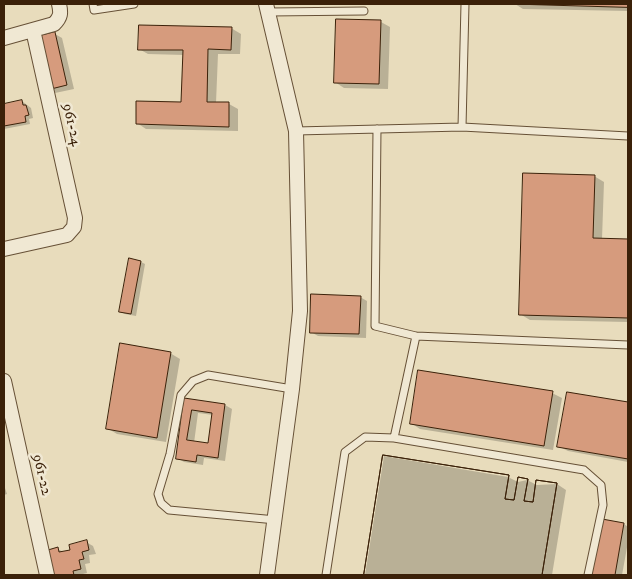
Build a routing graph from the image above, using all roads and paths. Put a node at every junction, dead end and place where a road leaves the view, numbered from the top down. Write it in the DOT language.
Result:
graph roads {
  1 [pos="59,4"];
  2 [pos="93,4"];
  3 [pos="134,4"];
  4 [pos="465,4"];
  5 [pos="267,8"];
  6 [pos="364,11"];
  7 [pos="33,30"];
  8 [pos="4,38"];
  9 [pos="462,127"];
  10 [pos="377,130"];
  11 [pos="296,131"];
  12 [pos="628,136"];
  13 [pos="4,249"];
  14 [pos="416,336"];
  15 [pos="628,345"];
  16 [pos="4,381"];
  17 [pos="292,389"];
  18 [pos="394,438"];
  19 [pos="276,520"];
  20 [pos="47,575"];
  21 [pos="267,575"];
  22 [pos="326,575"];
  23 [pos="588,575"];
  1 -- 7 [label="street"];
  2 -- 3 [label="lane"];
  4 -- 9 [label="lane"];
  5 -- 6 [label="lane"];
  5 -- 11 [label="street"];
  7 -- 8 [label="street"];
  7 -- 13 [label="street, 961-24"];
  9 -- 10 [label="lane"];
  9 -- 12 [label="lane"];
  10 -- 11 [label="lane"];
  10 -- 14 [label="lane"];
  11 -- 17 [label="street"];
  14 -- 15 [label="lane"];
  14 -- 18 [label="lane"];
  16 -- 20 [label="street, 961-22"];
  17 -- 19 [label="street"];
  17 -- 19 [label="lane"];
  18 -- 22 [label="lane"];
  18 -- 23 [label="lane"];
  19 -- 21 [label="street"];
}
